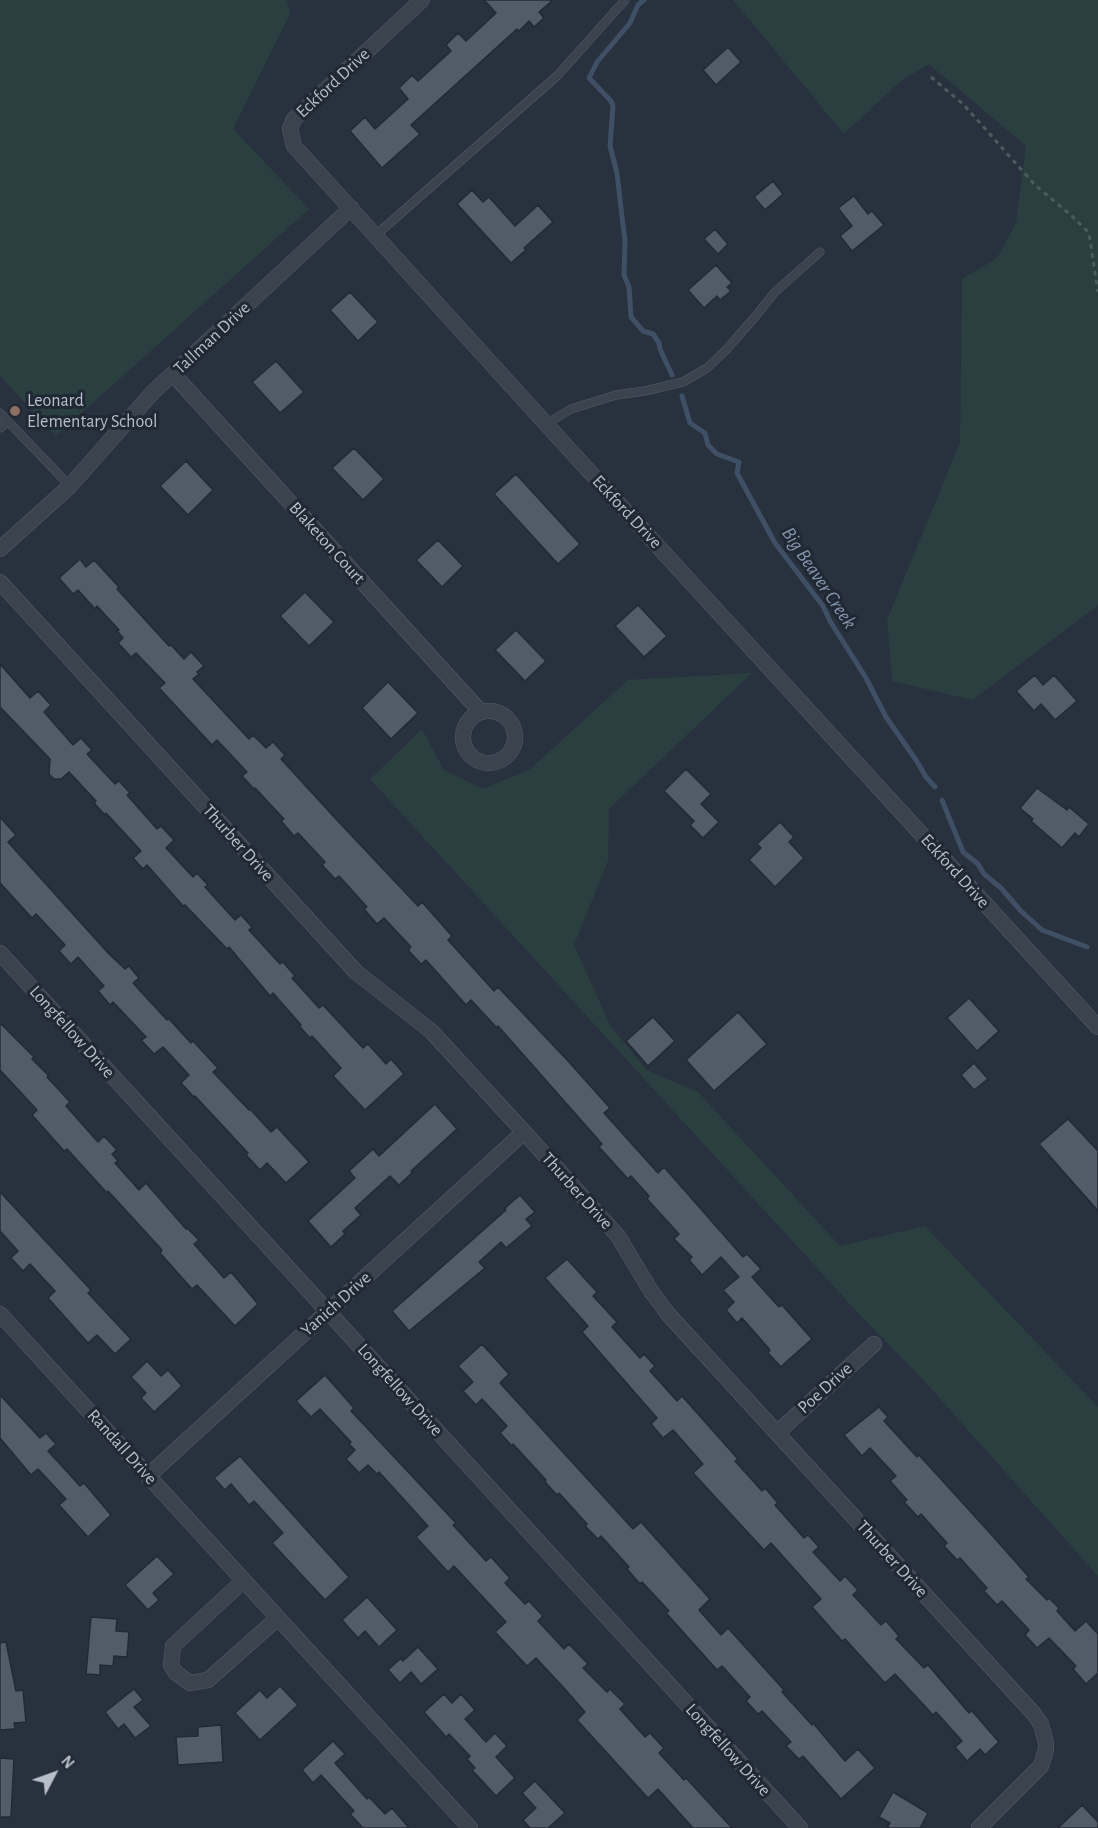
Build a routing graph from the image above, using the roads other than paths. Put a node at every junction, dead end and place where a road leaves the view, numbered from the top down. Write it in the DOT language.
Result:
graph roads {
  1 [pos="422,0"];
  2 [pos="625,0"];
  3 [pos="351,208"];
  4 [pos="376,235"];
  5 [pos="820,252"];
  6 [pos="173,374"];
  7 [pos="0,413"];
  8 [pos="7,422"];
  9 [pos="546,424"];
  10 [pos="0,428"];
  11 [pos="70,486"];
  12 [pos="0,549"];
  13 [pos="0,582"];
  14 [pos="480,711"];
  15 [pos="0,953"];
  16 [pos="1098,1027"];
  17 [pos="524,1132"];
  18 [pos="328,1311"];
  19 [pos="0,1314"];
  20 [pos="874,1344"];
  21 [pos="777,1433"];
  22 [pos="148,1476"];
  23 [pos="243,1581"];
  24 [pos="278,1618"];
  25 [pos="470,1828"];
  26 [pos="800,1828"];
  27 [pos="979,1828"];
  1 -- 3 [label="street, Eckford Drive"];
  2 -- 4 [label="lane"];
  3 -- 4 [label="street, Eckford Drive"];
  3 -- 6 [label="street, Tallman Drive"];
  4 -- 9 [label="street, Eckford Drive"];
  5 -- 9 [label="lane"];
  6 -- 11 [label="street, Tallman Drive"];
  6 -- 14 [label="street, Blaketon Court"];
  7 -- 8 [label="lane"];
  8 -- 10 [label="lane"];
  8 -- 11 [label="lane"];
  9 -- 16 [label="street, Eckford Drive"];
  11 -- 12 [label="street, Tallman Drive"];
  13 -- 17 [label="street, Thurber Drive"];
  15 -- 18 [label="street, Longfellow Drive"];
  17 -- 18 [label="street, Yanich Drive"];
  17 -- 21 [label="street, Thurber Drive"];
  18 -- 22 [label="street, Yanich Drive"];
  18 -- 26 [label="street, Longfellow Drive"];
  19 -- 22 [label="street, Randall Drive"];
  20 -- 21 [label="street, Poe Drive"];
  21 -- 27 [label="street, Thurber Drive"];
  22 -- 23 [label="street, Randall Drive"];
  23 -- 24 [label="street, Randall Drive"];
  23 -- 24 [label="street"];
  24 -- 25 [label="street, Randall Drive"];
}
